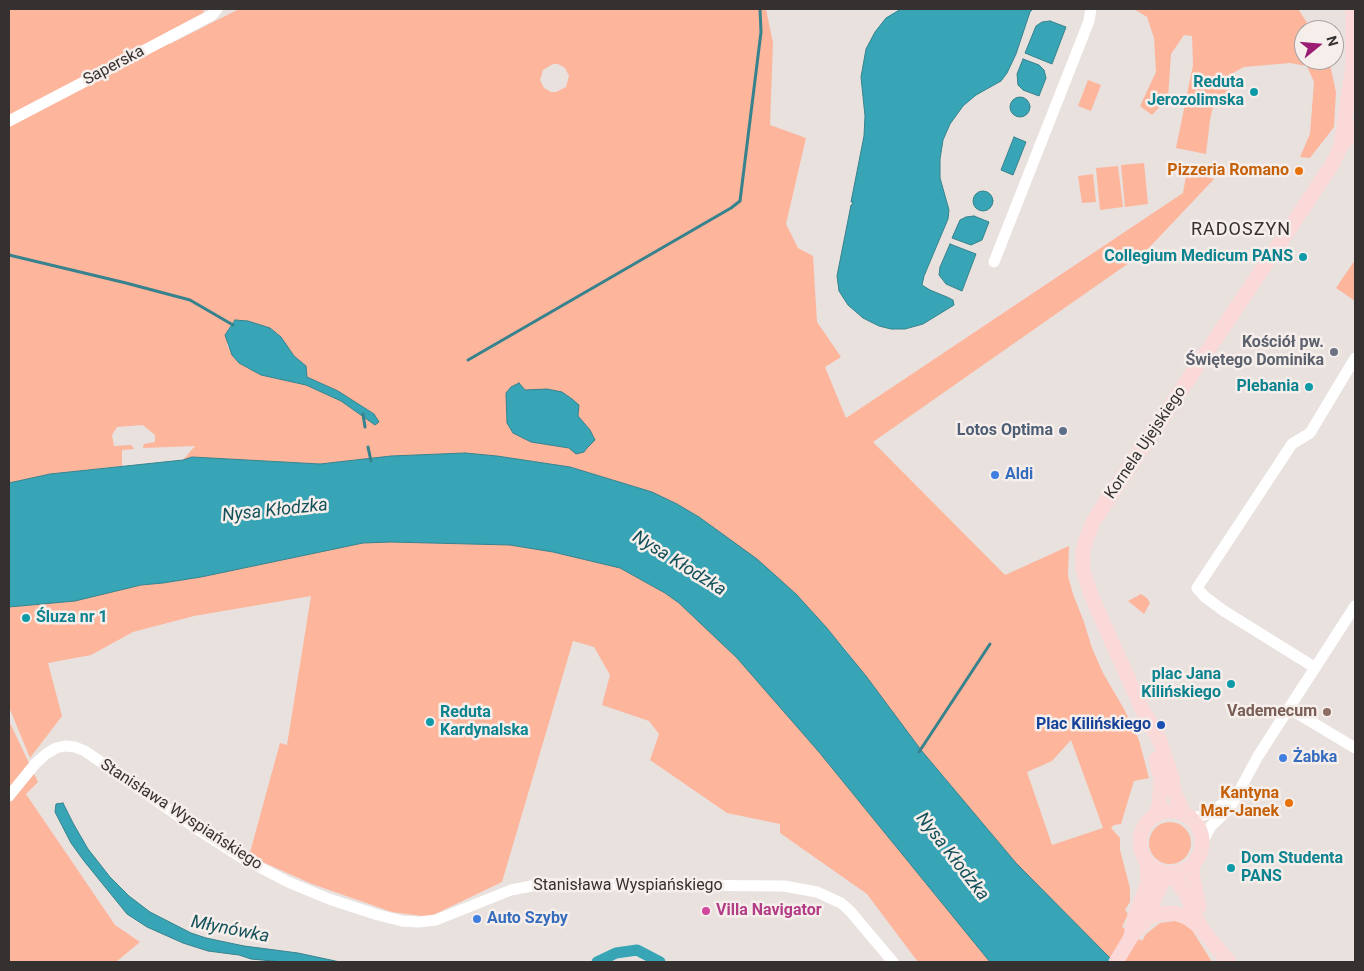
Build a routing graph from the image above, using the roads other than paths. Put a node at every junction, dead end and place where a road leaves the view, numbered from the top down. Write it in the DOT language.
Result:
graph roads {
  1 [pos="218,9"];
  2 [pos="1091,9"];
  3 [pos="1354,9"];
  4 [pos="9,121"];
  5 [pos="1353,122"];
  6 [pos="994,262"];
  7 [pos="1355,358"];
  8 [pos="1355,606"];
  9 [pos="1314,668"];
  10 [pos="1141,707"];
  11 [pos="1290,708"];
  12 [pos="1355,748"];
  13 [pos="1236,794"];
  14 [pos="9,796"];
  15 [pos="1155,815"];
  16 [pos="1188,817"];
  17 [pos="1202,843"];
  18 [pos="1147,862"];
  19 [pos="1193,864"];
  20 [pos="1168,873"];
  21 [pos="1137,927"];
  22 [pos="1201,928"];
  23 [pos="1212,941"];
  24 [pos="893,962"];
  25 [pos="1116,962"];
  26 [pos="1229,962"];
  1 -- 4 [label="street, Saperska"];
  2 -- 6 [label="street"];
  3 -- 5 [label="main road, Kornela Ujejskiego"];
  5 -- 10 [label="main road, Kornela Ujejskiego"];
  7 -- 9 [label="street"];
  8 -- 9 [label="street"];
  9 -- 11 [label="street"];
  10 -- 15 [label="main road, Kornela Ujejskiego"];
  10 -- 16 [label="main road, Kornela Ujejskiego"];
  11 -- 12 [label="street"];
  11 -- 13 [label="street"];
  13 -- 16 [label="street"];
  13 -- 17 [label="street"];
  14 -- 24 [label="street, Stanisława Wyspiańskiego"];
  15 -- 16 [label="main road"];
  15 -- 18 [label="main road"];
  16 -- 17 [label="main road"];
  17 -- 19 [label="main road"];
  18 -- 20 [label="main road"];
  18 -- 21 [label="main road"];
  19 -- 20 [label="main road"];
  19 -- 23 [label="main road"];
  20 -- 21 [label="main road"];
  20 -- 22 [label="main road"];
  21 -- 22 [label="main road"];
  21 -- 25 [label="main road"];
  22 -- 23 [label="main road"];
  23 -- 26 [label="main road"];
}
